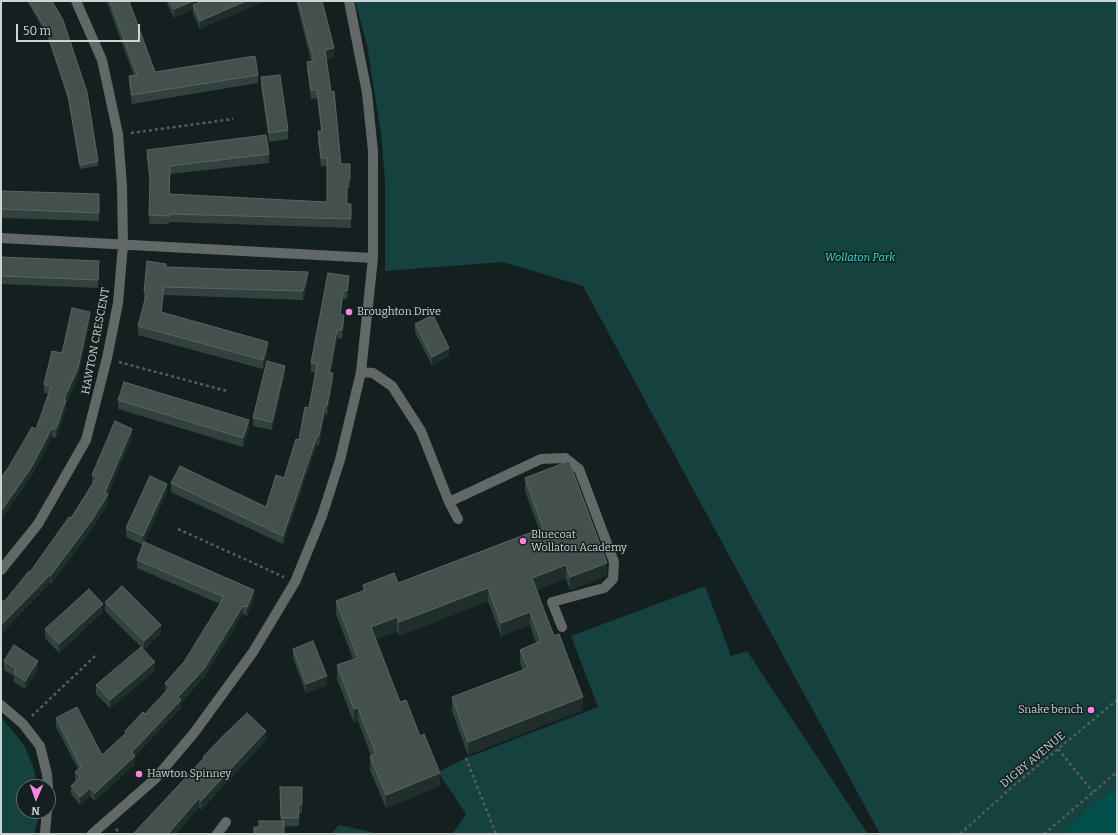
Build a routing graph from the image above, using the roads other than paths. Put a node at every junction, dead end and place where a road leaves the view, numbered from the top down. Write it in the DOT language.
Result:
graph roads {
  1 [pos="76,1"];
  2 [pos="348,1"];
  3 [pos="1,238"];
  4 [pos="123,245"];
  5 [pos="373,258"];
  6 [pos="361,372"];
  7 [pos="449,502"];
  8 [pos="458,519"];
  9 [pos="1,570"];
  10 [pos="562,627"];
  11 [pos="1,705"];
  12 [pos="47,779"];
  13 [pos="47,819"];
  14 [pos="226,822"];
  15 [pos="46,834"];
  16 [pos="92,834"];
  17 [pos="217,834"];
  1 -- 4 [label="street, HAWTON CRESCENT"];
  2 -- 5 [label="street"];
  3 -- 4 [label="street"];
  4 -- 5 [label="street"];
  4 -- 9 [label="street, HAWTON CRESCENT"];
  5 -- 6 [label="street"];
  6 -- 7 [label="street"];
  6 -- 16 [label="street"];
  7 -- 8 [label="street"];
  7 -- 10 [label="street"];
  11 -- 12 [label="street"];
  13 -- 15 [label="street"];
  14 -- 17 [label="street"];
}
